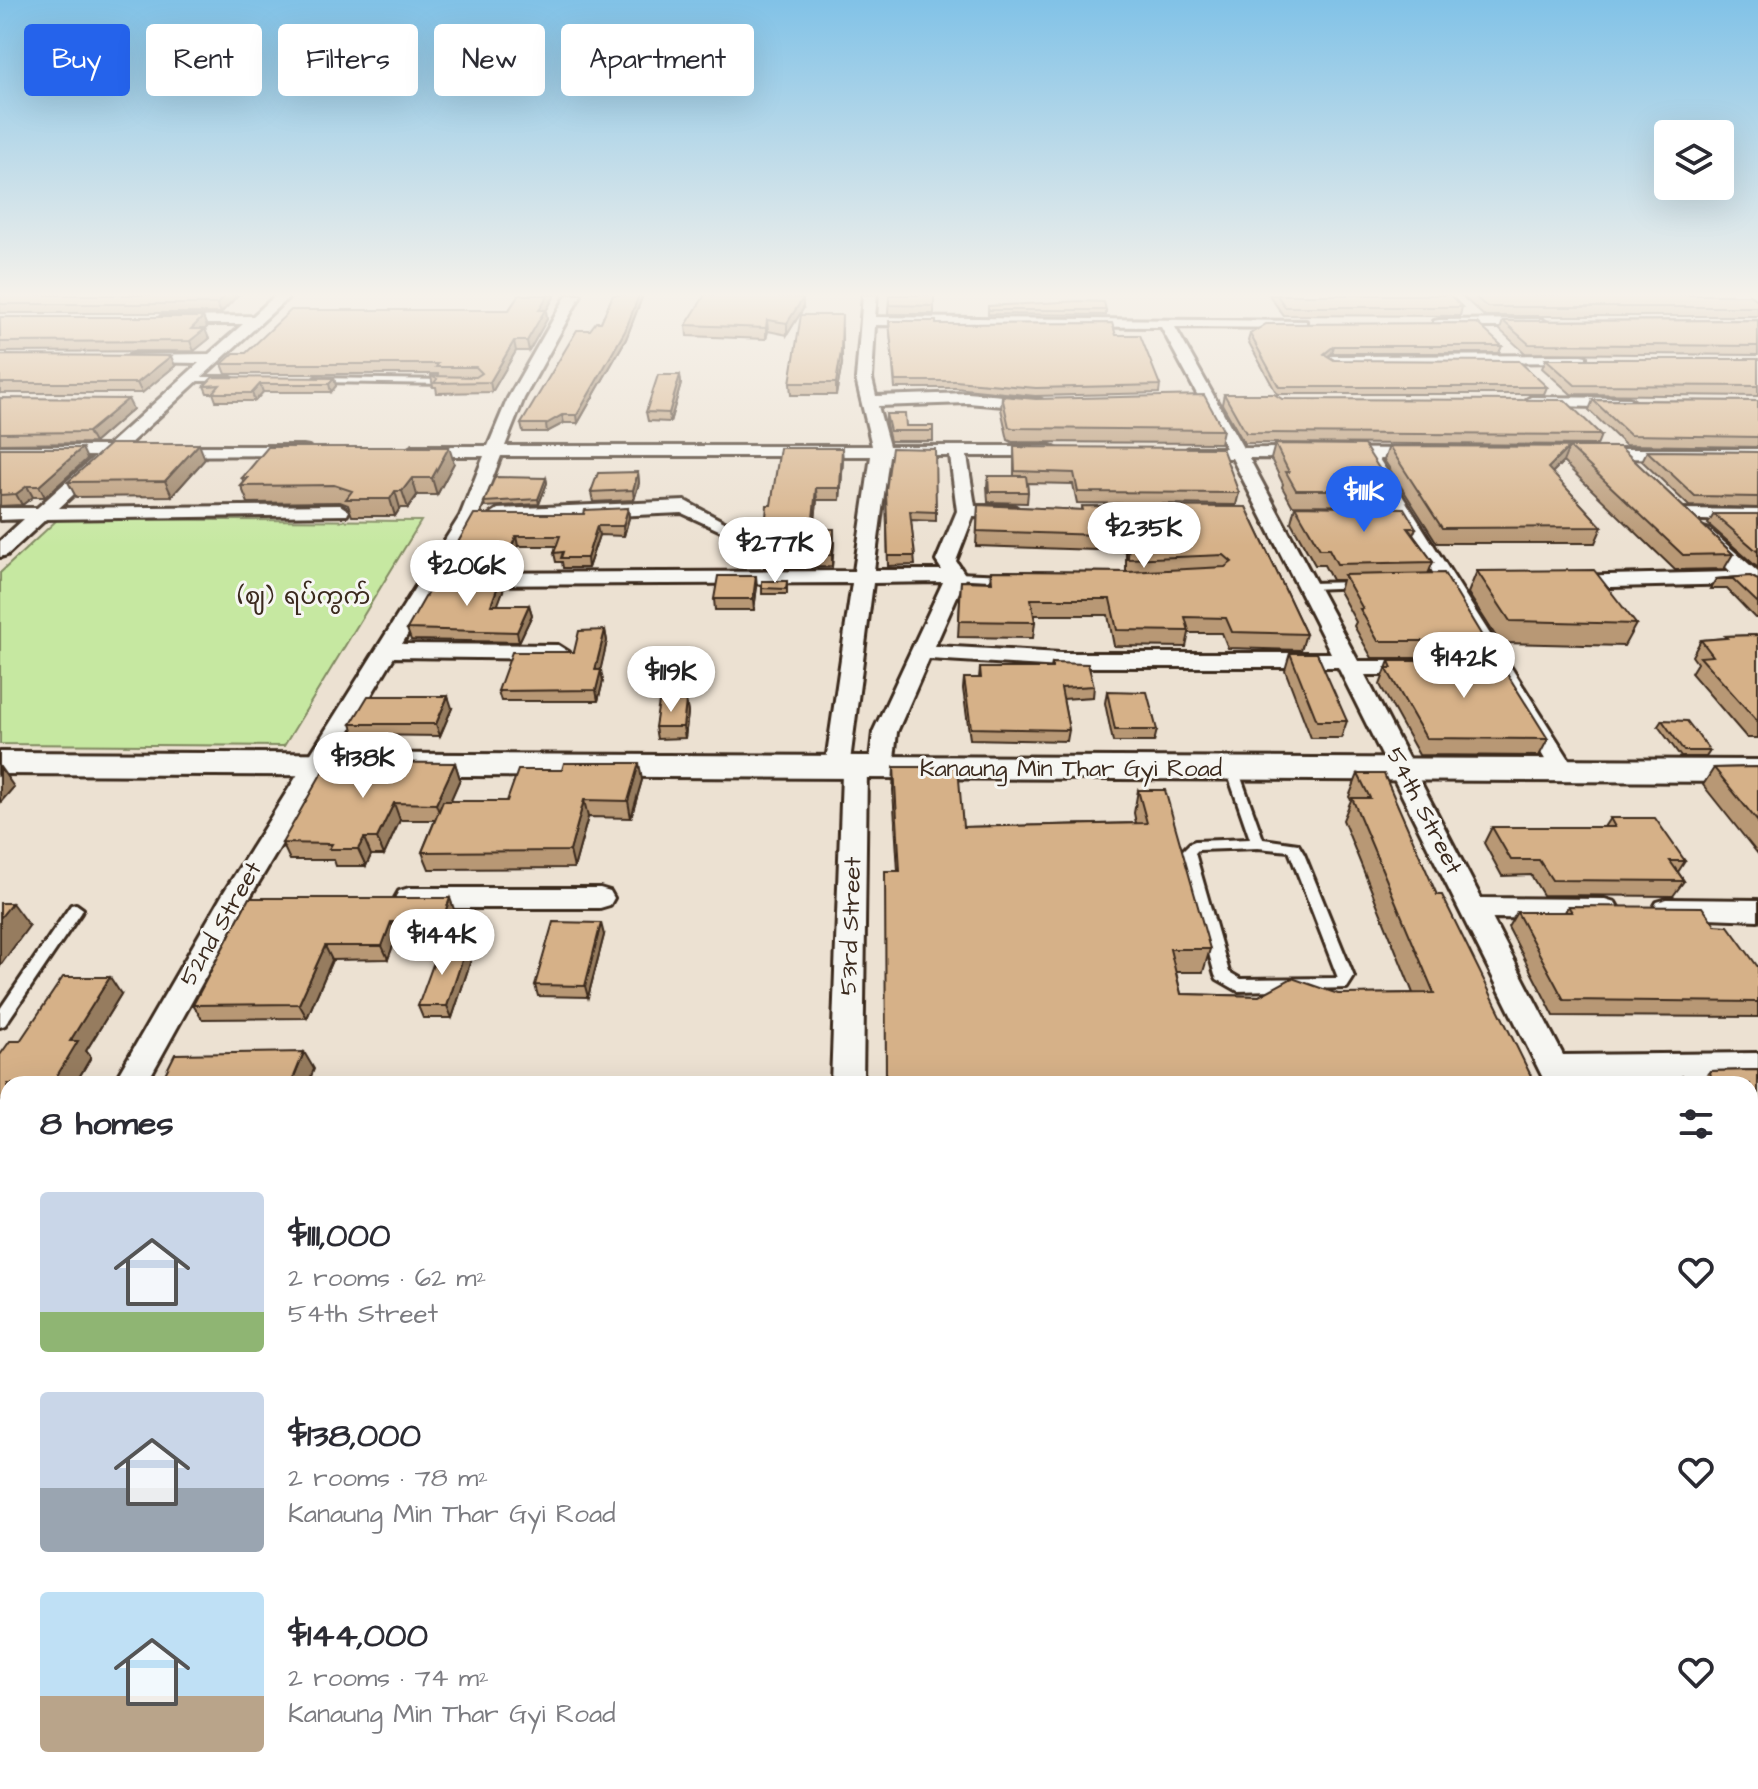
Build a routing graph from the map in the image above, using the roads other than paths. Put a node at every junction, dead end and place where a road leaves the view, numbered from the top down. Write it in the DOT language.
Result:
graph roads {
  1 [pos="527,378"];
  2 [pos="864,378"];
  3 [pos="1190,378"];
  4 [pos="1541,378"];
  5 [pos="190,379"];
  6 [pos="238,379"];
  7 [pos="302,380"];
  8 [pos="462,382"];
  9 [pos="136,401"];
  10 [pos="166,401"];
  11 [pos="869,401"];
  12 [pos="1507,402"];
  13 [pos="1567,403"];
  14 [pos="1647,403"];
  15 [pos="1051,404"];
  16 [pos="881,449"];
  17 [pos="958,450"];
  18 [pos="0,451"];
  19 [pos="111,451"];
  20 [pos="327,451"];
  21 [pos="389,451"];
  22 [pos="1067,451"];
  23 [pos="497,452"];
  24 [pos="1177,453"];
  25 [pos="1240,453"];
  26 [pos="1368,454"];
  27 [pos="1447,454"];
  28 [pos="1573,454"];
  29 [pos="1621,454"];
  30 [pos="1758,454"];
  31 [pos="1641,474"];
  32 [pos="340,511"];
  33 [pos="966,511"];
  34 [pos="1037,513"];
  35 [pos="1242,513"];
  36 [pos="1279,513"];
  37 [pos="0,514"];
  38 [pos="41,514"];
  39 [pos="1377,514"];
  40 [pos="1407,515"];
  41 [pos="469,516"];
  42 [pos="1758,516"];
  43 [pos="721,525"];
  44 [pos="0,551"];
  45 [pos="864,576"];
  46 [pos="956,576"];
  47 [pos="1018,578"];
  48 [pos="432,579"];
  49 [pos="1755,581"];
  50 [pos="1545,582"];
  51 [pos="1372,585"];
  52 [pos="1309,586"];
  53 [pos="389,650"];
  54 [pos="558,652"];
  55 [pos="920,652"];
  56 [pos="1349,664"];
  57 [pos="1442,668"];
  58 [pos="1473,668"];
  59 [pos="1503,668"];
  60 [pos="0,763"];
  61 [pos="317,766"];
  62 [pos="858,768"];
  63 [pos="1232,769"];
  64 [pos="1403,769"];
  65 [pos="1564,770"];
  66 [pos="1758,771"];
  67 [pos="1258,843"];
  68 [pos="377,898"];
  69 [pos="600,898"];
  70 [pos="234,899"];
  71 [pos="266,899"];
  72 [pos="1473,908"];
  73 [pos="76,909"];
  74 [pos="1758,910"];
  75 [pos="0,1021"];
  76 [pos="1758,1066"];
  77 [pos="134,1076"];
  78 [pos="847,1076"];
  79 [pos="1558,1076"];
  1 -- 23 [label="street, 52nd Street"];
  2 -- 11 [label="street"];
  3 -- 25 [label="street, 54th Street"];
  4 -- 13 [label="street"];
  5 -- 6 [label="lane"];
  5 -- 10 [label="street"];
  7 -- 8 [label="lane"];
  9 -- 10 [label="street"];
  10 -- 19 [label="street"];
  11 -- 15 [label="street"];
  11 -- 16 [label="street"];
  12 -- 13 [label="street"];
  13 -- 14 [label="street"];
  13 -- 29 [label="street"];
  16 -- 17 [label="street"];
  16 -- 23 [label="street"];
  16 -- 45 [label="street"];
  17 -- 22 [label="street"];
  17 -- 33 [label="street"];
  18 -- 19 [label="street"];
  19 -- 20 [label="street"];
  19 -- 38 [label="street"];
  21 -- 23 [label="street"];
  23 -- 41 [label="street, 52nd Street"];
  24 -- 25 [label="street"];
  25 -- 26 [label="street"];
  25 -- 36 [label="street, 54th Street"];
  26 -- 27 [label="street"];
  26 -- 40 [label="street"];
  28 -- 29 [label="street"];
  29 -- 30 [label="street"];
  29 -- 31 [label="street"];
  32 -- 38 [label="street"];
  33 -- 34 [label="street"];
  33 -- 46 [label="street"];
  35 -- 36 [label="street"];
  36 -- 52 [label="street, 54th Street"];
  37 -- 38 [label="street"];
  38 -- 44 [label="street"];
  39 -- 40 [label="street"];
  40 -- 59 [label="street"];
  41 -- 43 [label="street"];
  41 -- 48 [label="street, 52nd Street"];
  42 -- 49 [label="street"];
  45 -- 46 [label="street"];
  45 -- 48 [label="street"];
  45 -- 62 [label="street"];
  46 -- 47 [label="lane"];
  46 -- 55 [label="street"];
  48 -- 53 [label="street, 52nd Street"];
  49 -- 50 [label="street"];
  51 -- 52 [label="lane"];
  52 -- 56 [label="street, 54th Street"];
  53 -- 54 [label="street"];
  53 -- 61 [label="street, 52nd Street"];
  55 -- 56 [label="street"];
  55 -- 62 [label="street"];
  56 -- 57 [label="street"];
  56 -- 64 [label="street, 54th Street"];
  58 -- 59 [label="street"];
  59 -- 65 [label="street"];
  60 -- 61 [label="street, Kanaung Min Thar Gyi Road"];
  61 -- 62 [label="street, Kanaung Min Thar Gyi Road"];
  61 -- 70 [label="street, 52nd Street"];
  62 -- 63 [label="street, Kanaung Min Thar Gyi Road"];
  62 -- 78 [label="street, 53rd Street"];
  63 -- 64 [label="street, Kanaung Min Thar Gyi Road"];
  63 -- 67 [label="lane"];
  64 -- 65 [label="street, Kanaung Min Thar Gyi Road"];
  64 -- 72 [label="street, 54th Street"];
  65 -- 66 [label="street, Kanaung Min Thar Gyi Road"];
  67 -- 67 [label="lane"];
  68 -- 69 [label="street"];
  70 -- 71 [label="street"];
  70 -- 77 [label="street, 52nd Street"];
  72 -- 74 [label="street"];
  72 -- 79 [label="street, 54th Street"];
  73 -- 75 [label="lane"];
  76 -- 79 [label="street"];
}
